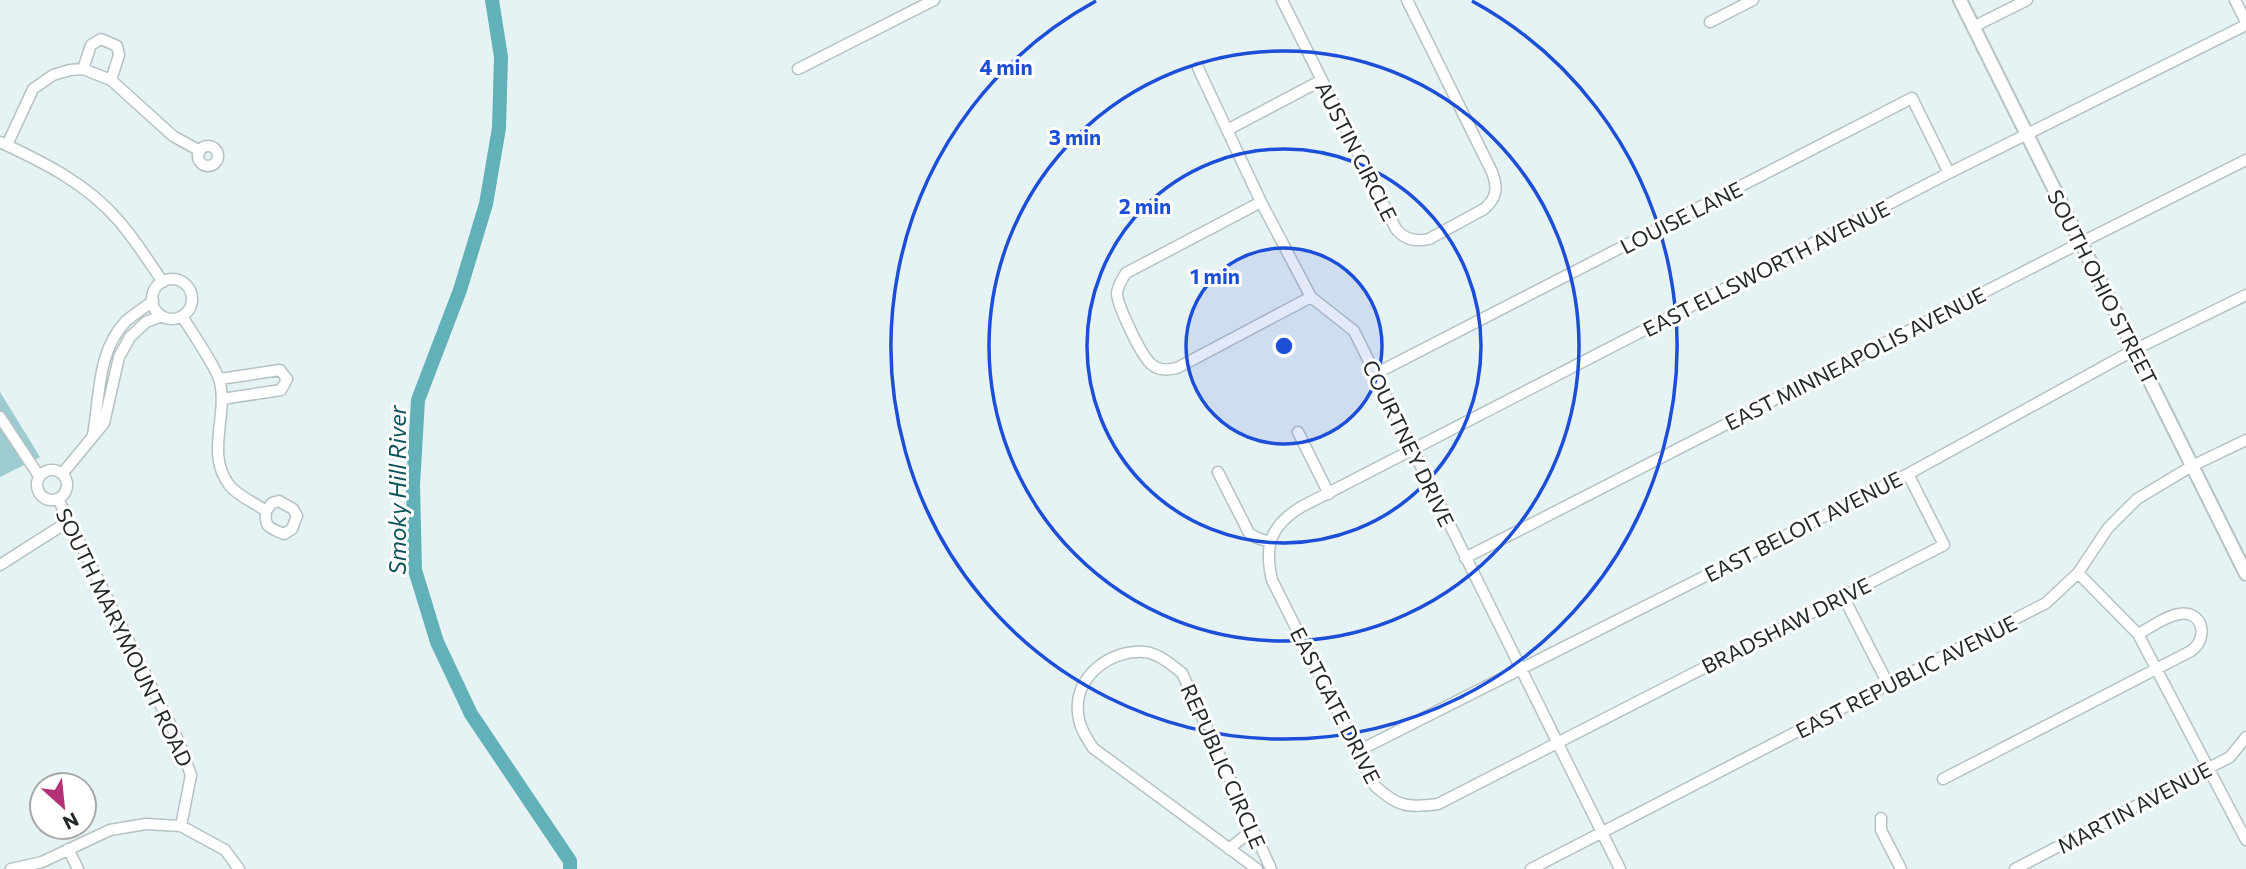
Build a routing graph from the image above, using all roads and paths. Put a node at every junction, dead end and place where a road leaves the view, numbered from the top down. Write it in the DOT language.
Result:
graph roads {
  1 [pos="934,0"];
  2 [pos="1282,0"];
  3 [pos="1407,0"];
  4 [pos="1753,0"];
  5 [pos="1959,0"];
  6 [pos="2027,0"];
  7 [pos="2235,0"];
  8 [pos="1710,22"];
  9 [pos="2246,23"];
  10 [pos="1973,27"];
  11 [pos="1198,68"];
  12 [pos="83,69"];
  13 [pos="798,69"];
  14 [pos="111,80"];
  15 [pos="1322,80"];
  16 [pos="1227,130"];
  17 [pos="2026,134"];
  18 [pos="3,143"];
  19 [pos="200,151"];
  20 [pos="2246,160"];
  21 [pos="1950,173"];
  22 [pos="1261,202"];
  23 [pos="2080,243"];
  24 [pos="163,282"];
  25 [pos="2246,295"];
  26 [pos="1311,298"];
  27 [pos="153,301"];
  28 [pos="162,316"];
  29 [pos="182,316"];
  30 [pos="2134,350"];
  31 [pos="1375,374"];
  32 [pos="220,379"];
  33 [pos="222,400"];
  34 [pos="0,417"];
  35 [pos="1298,432"];
  36 [pos="92,439"];
  37 [pos="2246,440"];
  38 [pos="1412,451"];
  39 [pos="2192,466"];
  40 [pos="1218,472"];
  41 [pos="62,474"];
  42 [pos="1908,474"];
  43 [pos="39,476"];
  44 [pos="1329,494"];
  45 [pos="58,499"];
  46 [pos="266,511"];
  47 [pos="69,521"];
  48 [pos="1270,542"];
  49 [pos="1465,558"];
  50 [pos="0,565"];
  51 [pos="2078,573"];
  52 [pos="2246,574"];
  53 [pos="1843,596"];
  54 [pos="2138,634"];
  55 [pos="1520,668"];
  56 [pos="2158,669"];
  57 [pos="1888,684"];
  58 [pos="2246,737"];
  59 [pos="1558,743"];
  60 [pos="1358,751"];
  61 [pos="2209,768"];
  62 [pos="1943,779"];
  63 [pos="1881,818"];
  64 [pos="181,826"];
  65 [pos="1253,829"];
  66 [pos="1602,833"];
  67 [pos="2246,840"];
  68 [pos="68,849"];
  69 [pos="1229,849"];
  70 [pos="11,869"];
  71 [pos="78,869"];
  72 [pos="239,869"];
  73 [pos="1257,869"];
  74 [pos="1270,869"];
  75 [pos="1531,869"];
  76 [pos="1620,869"];
  77 [pos="1901,869"];
  78 [pos="2015,869"];
  1 -- 13 [label="street"];
  2 -- 15 [label="street, AUSTIN CIRCLE"];
  3 -- 15 [label="street, AUSTIN CIRCLE"];
  4 -- 8 [label="street"];
  5 -- 10 [label="main road, SOUTH OHIO STREET"];
  6 -- 10 [label="street"];
  7 -- 9 [label="street"];
  9 -- 17 [label="street, EAST ELLSWORTH AVENUE"];
  10 -- 17 [label="main road, SOUTH OHIO STREET"];
  11 -- 16 [label="street, COURTNEY DRIVE"];
  12 -- 14 [label="street"];
  12 -- 14 [label="street"];
  12 -- 18 [label="street"];
  14 -- 19 [label="street"];
  15 -- 16 [label="street"];
  16 -- 22 [label="street, COURTNEY DRIVE"];
  17 -- 21 [label="street, EAST ELLSWORTH AVENUE"];
  17 -- 23 [label="main road, SOUTH OHIO STREET"];
  18 -- 24 [label="street"];
  20 -- 23 [label="street, EAST MINNEAPOLIS AVENUE"];
  21 -- 31 [label="street, LOUISE LANE"];
  21 -- 38 [label="street, EAST ELLSWORTH AVENUE"];
  22 -- 26 [label="street, COURTNEY DRIVE"];
  22 -- 26 [label="street"];
  23 -- 30 [label="main road, SOUTH OHIO STREET"];
  23 -- 49 [label="street, EAST MINNEAPOLIS AVENUE"];
  24 -- 27 [label="street"];
  24 -- 29 [label="street"];
  25 -- 30 [label="street, EAST BELOIT AVENUE"];
  26 -- 31 [label="street, COURTNEY DRIVE"];
  27 -- 28 [label="street"];
  27 -- 36 [label="street"];
  28 -- 29 [label="street"];
  28 -- 36 [label="street"];
  29 -- 32 [label="street"];
  30 -- 39 [label="main road, SOUTH OHIO STREET"];
  30 -- 42 [label="street, EAST BELOIT AVENUE"];
  31 -- 38 [label="street, COURTNEY DRIVE"];
  32 -- 33 [label="street"];
  32 -- 33 [label="street"];
  33 -- 46 [label="street"];
  34 -- 43 [label="street, SOUTH MARYMOUNT ROAD"];
  35 -- 44 [label="street"];
  36 -- 41 [label="street"];
  37 -- 39 [label="street, EAST REPUBLIC AVENUE"];
  38 -- 44 [label="street, EAST ELLSWORTH AVENUE"];
  38 -- 49 [label="street, COURTNEY DRIVE"];
  39 -- 51 [label="street, EAST REPUBLIC AVENUE"];
  39 -- 52 [label="main road, SOUTH OHIO STREET"];
  40 -- 48 [label="street"];
  41 -- 43 [label="street"];
  41 -- 45 [label="street, SOUTH MARYMOUNT ROAD"];
  42 -- 53 [label="street, BRADSHAW DRIVE"];
  42 -- 55 [label="street, EAST BELOIT AVENUE"];
  43 -- 45 [label="street, SOUTH MARYMOUNT ROAD"];
  44 -- 48 [label="street, EAST ELLSWORTH AVENUE"];
  45 -- 47 [label="street, SOUTH MARYMOUNT ROAD"];
  47 -- 50 [label="street"];
  47 -- 64 [label="street, SOUTH MARYMOUNT ROAD"];
  48 -- 60 [label="street, EASTGATE DRIVE"];
  49 -- 55 [label="street, COURTNEY DRIVE"];
  51 -- 54 [label="street"];
  51 -- 57 [label="street, EAST REPUBLIC AVENUE"];
  53 -- 57 [label="street"];
  53 -- 59 [label="street, BRADSHAW DRIVE"];
  54 -- 56 [label="street"];
  54 -- 56 [label="street"];
  55 -- 59 [label="street, COURTNEY DRIVE"];
  55 -- 60 [label="street, EAST BELOIT AVENUE"];
  56 -- 61 [label="street"];
  56 -- 62 [label="street"];
  57 -- 66 [label="street, EAST REPUBLIC AVENUE"];
  58 -- 61 [label="street, MARTIN AVENUE"];
  59 -- 60 [label="street, EASTGATE DRIVE"];
  59 -- 66 [label="street, COURTNEY DRIVE"];
  61 -- 67 [label="street"];
  61 -- 78 [label="street, MARTIN AVENUE"];
  63 -- 77 [label="street"];
  64 -- 68 [label="street"];
  64 -- 72 [label="street"];
  65 -- 69 [label="street"];
  65 -- 69 [label="street, REPUBLIC CIRCLE"];
  65 -- 74 [label="street, REPUBLIC CIRCLE"];
  66 -- 75 [label="street, EAST REPUBLIC AVENUE"];
  66 -- 76 [label="street, COURTNEY DRIVE"];
  68 -- 70 [label="street"];
  68 -- 71 [label="street"];
  69 -- 73 [label="street, REPUBLIC CIRCLE"];
}
